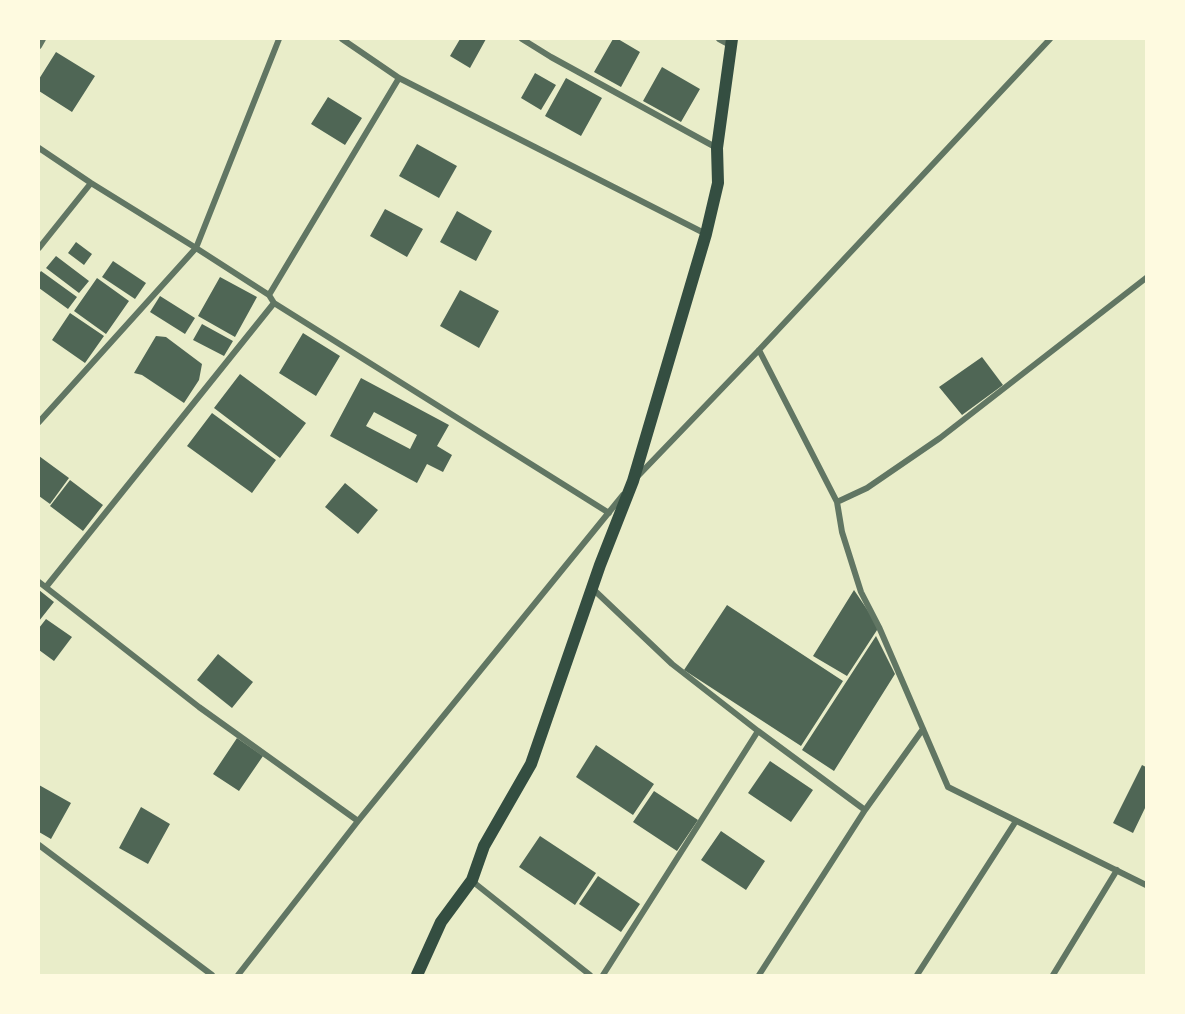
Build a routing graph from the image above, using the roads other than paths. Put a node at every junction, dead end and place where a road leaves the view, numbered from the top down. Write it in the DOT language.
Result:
graph roads {
  1 [pos="43,39"];
  2 [pos="279,39"];
  3 [pos="342,39"];
  4 [pos="522,39"];
  5 [pos="719,39"];
  6 [pos="1050,39"];
  7 [pos="732,43"];
  8 [pos="39,46"];
  9 [pos="399,78"];
  10 [pos="39,148"];
  11 [pos="717,148"];
  12 [pos="91,183"];
  13 [pos="706,234"];
  14 [pos="39,248"];
  15 [pos="196,248"];
  16 [pos="1146,278"];
  17 [pos="269,295"];
  18 [pos="274,303"];
  19 [pos="759,350"];
  20 [pos="39,422"];
  21 [pos="633,481"];
  22 [pos="837,502"];
  23 [pos="609,513"];
  24 [pos="39,582"];
  25 [pos="46,587"];
  26 [pos="593,589"];
  27 [pos="923,729"];
  28 [pos="758,731"];
  29 [pos="865,810"];
  30 [pos="358,821"];
  31 [pos="1016,821"];
  32 [pos="39,845"];
  33 [pos="1117,870"];
  34 [pos="472,880"];
  35 [pos="1146,885"];
  36 [pos="212,975"];
  37 [pos="238,975"];
  38 [pos="417,975"];
  39 [pos="590,975"];
  40 [pos="603,975"];
  41 [pos="759,975"];
  42 [pos="917,975"];
  43 [pos="1053,975"];
  1 -- 8 [label="street"];
  2 -- 15 [label="street"];
  3 -- 9 [label="street"];
  4 -- 11 [label="street"];
  5 -- 7 [label="street"];
  6 -- 19 [label="street"];
  7 -- 11 [label="main road"];
  9 -- 13 [label="street"];
  9 -- 17 [label="street"];
  10 -- 12 [label="street"];
  11 -- 13 [label="main road"];
  12 -- 14 [label="street"];
  12 -- 15 [label="street"];
  13 -- 21 [label="main road"];
  15 -- 17 [label="street"];
  15 -- 20 [label="street"];
  16 -- 22 [label="street"];
  17 -- 18 [label="street"];
  18 -- 23 [label="street"];
  18 -- 25 [label="street"];
  19 -- 21 [label="street"];
  19 -- 22 [label="street"];
  21 -- 23 [label="street"];
  21 -- 26 [label="main road"];
  22 -- 27 [label="street"];
  23 -- 30 [label="street"];
  24 -- 25 [label="street"];
  25 -- 30 [label="street"];
  26 -- 28 [label="street"];
  26 -- 34 [label="main road"];
  27 -- 29 [label="street"];
  27 -- 31 [label="street"];
  28 -- 29 [label="street"];
  28 -- 40 [label="street"];
  29 -- 41 [label="street"];
  30 -- 37 [label="street"];
  31 -- 33 [label="street"];
  31 -- 42 [label="street"];
  32 -- 36 [label="street"];
  33 -- 35 [label="street"];
  33 -- 43 [label="street"];
  34 -- 38 [label="main road"];
  34 -- 39 [label="street"];
}
